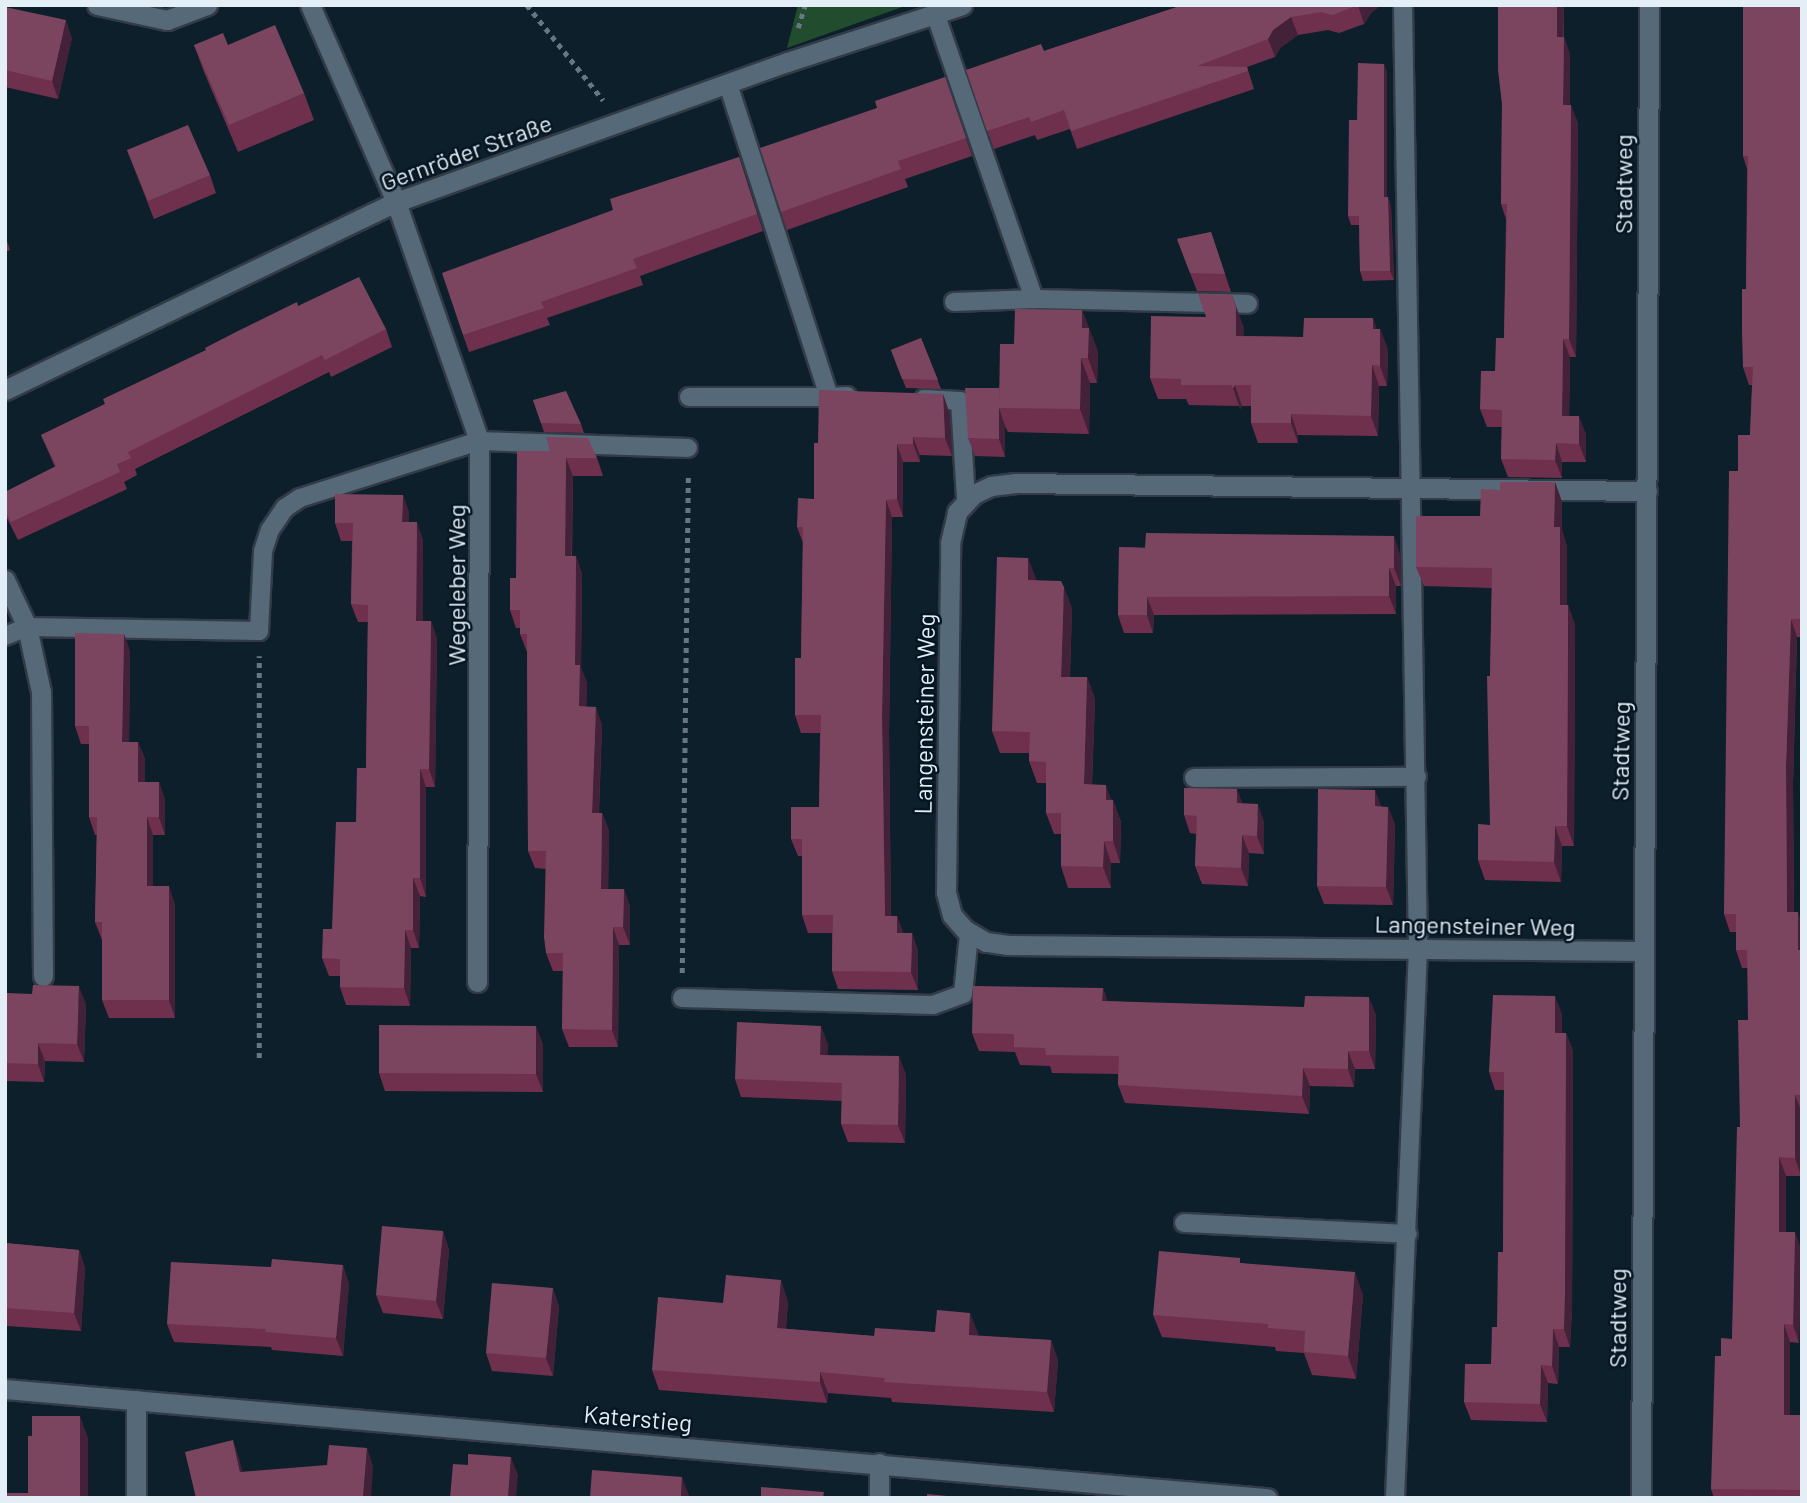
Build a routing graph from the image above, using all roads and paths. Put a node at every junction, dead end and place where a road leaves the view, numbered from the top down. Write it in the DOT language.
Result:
graph roads {
  1 [pos="97,5"];
  2 [pos="206,5"];
  3 [pos="310,5"];
  4 [pos="527,5"];
  5 [pos="962,5"];
  6 [pos="1403,5"];
  7 [pos="1649,5"];
  8 [pos="935,13"];
  9 [pos="727,84"];
  10 [pos="612,125"];
  11 [pos="396,202"];
  12 [pos="1034,299"];
  13 [pos="954,302"];
  14 [pos="1248,304"];
  15 [pos="5,390"];
  16 [pos="688,397"];
  17 [pos="829,397"];
  18 [pos="862,397"];
  19 [pos="904,399"];
  20 [pos="479,441"];
  21 [pos="688,448"];
  22 [pos="1412,487"];
  23 [pos="1647,491"];
  24 [pos="967,500"];
  25 [pos="5,580"];
  26 [pos="27,627"];
  27 [pos="260,631"];
  28 [pos="5,636"];
  29 [pos="1417,777"];
  30 [pos="1194,778"];
  31 [pos="970,934"];
  32 [pos="1418,949"];
  33 [pos="1642,951"];
  34 [pos="43,975"];
  35 [pos="477,982"];
  36 [pos="682,998"];
  37 [pos="259,1058"];
  38 [pos="1184,1223"];
  39 [pos="1408,1234"];
  40 [pos="5,1389"];
  41 [pos="136,1400"];
  42 [pos="879,1463"];
  43 [pos="136,1498"];
  44 [pos="879,1498"];
  45 [pos="1267,1498"];
  46 [pos="1395,1498"];
  47 [pos="1641,1498"];
  1 -- 2 [label="street"];
  3 -- 11 [label="street, Wegeleber Weg"];
  4 -- 10 [label="path"];
  5 -- 8 [label="street, Gernröder Straße"];
  6 -- 22 [label="lane"];
  7 -- 23 [label="street, Stadtweg"];
  8 -- 9 [label="street, Gernröder Straße"];
  8 -- 12 [label="lane"];
  9 -- 10 [label="street, Gernröder Straße"];
  9 -- 17 [label="lane"];
  10 -- 11 [label="street, Gernröder Straße"];
  11 -- 15 [label="street, Gernröder Straße"];
  11 -- 20 [label="street, Wegeleber Weg"];
  12 -- 13 [label="lane"];
  12 -- 14 [label="lane"];
  16 -- 17 [label="lane"];
  17 -- 18 [label="lane"];
  19 -- 24 [label="lane"];
  20 -- 21 [label="lane"];
  20 -- 27 [label="lane"];
  20 -- 35 [label="street, Wegeleber Weg"];
  21 -- 36 [label="path"];
  22 -- 23 [label="street"];
  22 -- 24 [label="street"];
  22 -- 29 [label="lane"];
  23 -- 33 [label="street, Stadtweg"];
  24 -- 31 [label="street, Langensteiner Weg"];
  25 -- 26 [label="street"];
  26 -- 27 [label="lane"];
  26 -- 28 [label="lane"];
  26 -- 34 [label="street"];
  27 -- 37 [label="path"];
  29 -- 30 [label="lane"];
  29 -- 32 [label="lane"];
  31 -- 32 [label="street, Langensteiner Weg"];
  31 -- 36 [label="lane"];
  32 -- 33 [label="street, Langensteiner Weg"];
  32 -- 39 [label="lane"];
  33 -- 47 [label="street, Stadtweg"];
  38 -- 39 [label="lane"];
  39 -- 46 [label="lane"];
  40 -- 41 [label="street, Katerstieg"];
  41 -- 42 [label="street, Katerstieg"];
  41 -- 43 [label="street"];
  42 -- 44 [label="street"];
  42 -- 45 [label="street, Katerstieg"];
}
